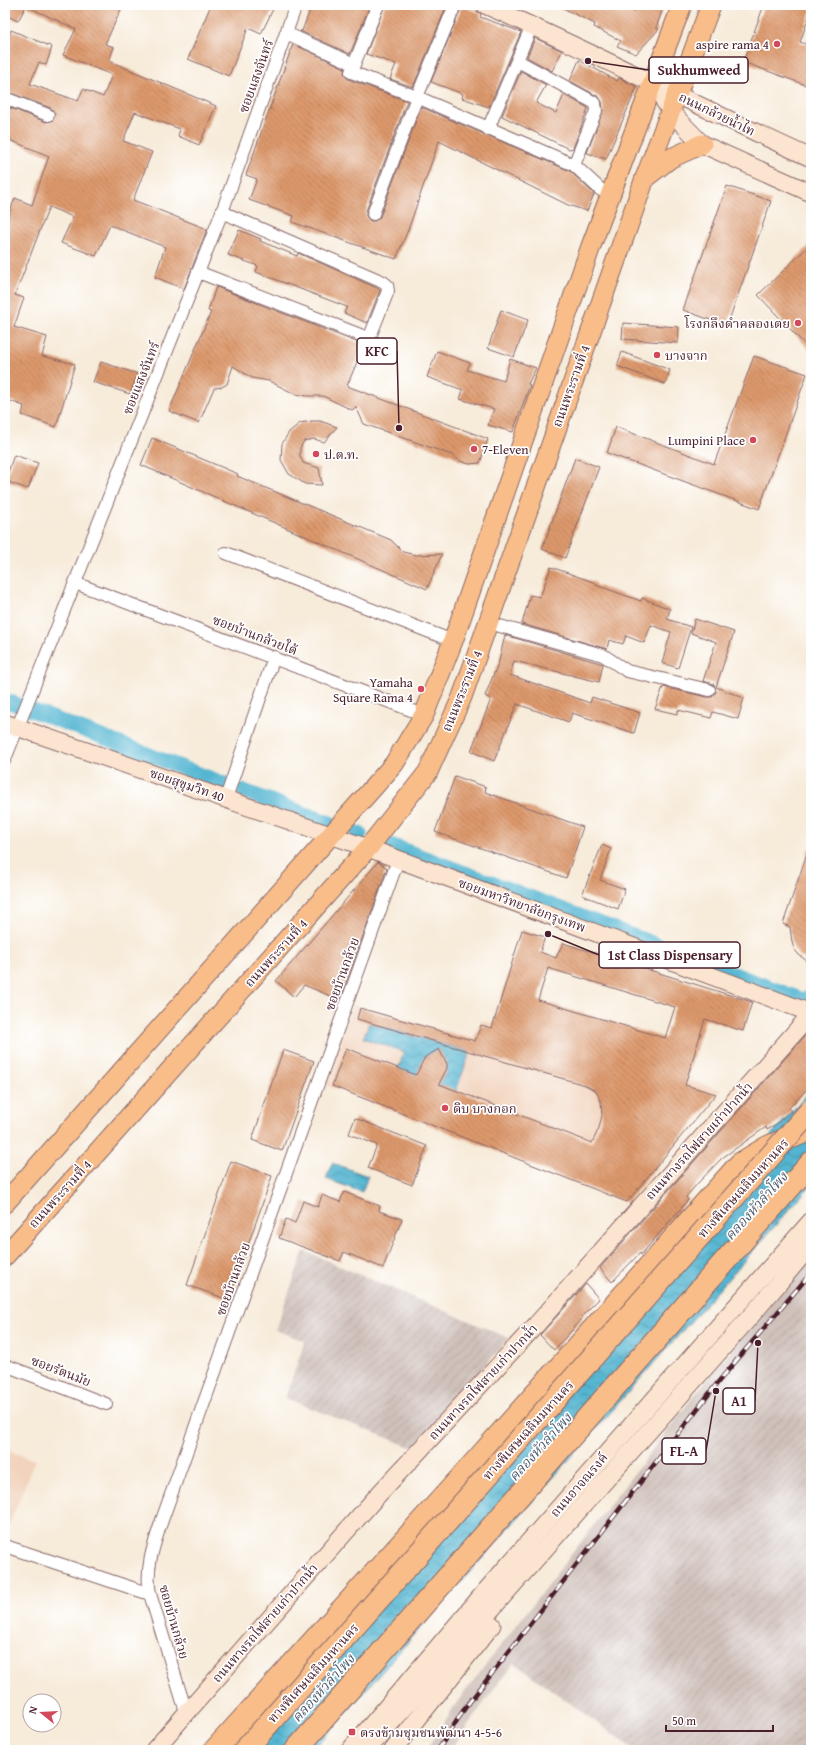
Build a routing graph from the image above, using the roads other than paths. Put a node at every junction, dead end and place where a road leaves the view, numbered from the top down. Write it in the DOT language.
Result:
graph roads {
  1 [pos="296,5"];
  2 [pos="378,5"];
  3 [pos="455,5"];
  4 [pos="486,5"];
  5 [pos="682,5"];
  6 [pos="711,5"];
  7 [pos="532,25"];
  8 [pos="286,33"];
  9 [pos="518,61"];
  10 [pos="354,64"];
  11 [pos="652,82"];
  12 [pos="417,97"];
  13 [pos="5,98"];
  14 [pos="674,104"];
  15 [pos="48,115"];
  16 [pos="488,129"];
  17 [pos="702,144"];
  18 [pos="811,158"];
  19 [pos="574,165"];
  20 [pos="645,178"];
  21 [pos="611,194"];
  22 [pos="811,194"];
  23 [pos="222,212"];
  24 [pos="373,214"];
  25 [pos="198,272"];
  26 [pos="226,553"];
  27 [pos="75,583"];
  28 [pos="489,624"];
  29 [pos="453,642"];
  30 [pos="274,657"];
  31 [pos="709,690"];
  32 [pos="424,715"];
  33 [pos="11,725"];
  34 [pos="5,759"];
  35 [pos="226,798"];
  36 [pos="332,836"];
  37 [pos="368,848"];
  38 [pos="398,860"];
  39 [pos="811,1014"];
  40 [pos="811,1110"];
  41 [pos="811,1129"];
  42 [pos="811,1163"];
  43 [pos="5,1203"];
  44 [pos="811,1222"];
  45 [pos="811,1245"];
  46 [pos="5,1256"];
  47 [pos="5,1365"];
  48 [pos="106,1404"];
  49 [pos="558,1534"];
  50 [pos="5,1546"];
  51 [pos="150,1594"];
  52 [pos="186,1712"];
  53 [pos="154,1750"];
  54 [pos="215,1750"];
  55 [pos="245,1750"];
  56 [pos="296,1750"];
  57 [pos="350,1750"];
  58 [pos="367,1750"];
  59 [pos="393,1750"];
  1 -- 8 [label="street, ซอยแสงจันทร์"];
  2 -- 10 [label="street"];
  3 -- 12 [label="street"];
  4 -- 7 [label="street, ถนนกล้วยน้ำไท"];
  5 -- 11 [label="main road, ถนนพระรามที่ 4"];
  6 -- 14 [label="main road, ถนนพระรามที่ 4"];
  7 -- 9 [label="street"];
  7 -- 11 [label="street, ถนนกล้วยน้ำไท"];
  8 -- 10 [label="street"];
  8 -- 23 [label="street, ซอยแสงจันทร์"];
  9 -- 16 [label="street"];
  9 -- 19 [label="street"];
  10 -- 12 [label="street"];
  11 -- 14 [label="street, ถนนกล้วยน้ำไท"];
  11 -- 21 [label="main road, ถนนพระรามที่ 4"];
  12 -- 16 [label="street"];
  12 -- 24 [label="street"];
  13 -- 15 [label="street"];
  14 -- 17 [label="street, ถนนกล้วยน้ำไท"];
  14 -- 18 [label="street, ถนนกล้วยน้ำไท"];
  14 -- 20 [label="main road, ถนนพระรามที่ 4"];
  16 -- 19 [label="street"];
  17 -- 20 [label="main road"];
  17 -- 22 [label="street, ถนนกล้วยน้ำไท"];
  19 -- 21 [label="street"];
  20 -- 28 [label="main road, ถนนพระรามที่ 4"];
  21 -- 29 [label="main road, ถนนพระรามที่ 4"];
  23 -- 25 [label="street, ซอยแสงจันทร์"];
  23 -- 25 [label="street"];
  25 -- 27 [label="street, ซอยแสงจันทร์"];
  26 -- 29 [label="street"];
  27 -- 30 [label="street, ซอยบ้านกล้วยใต้"];
  27 -- 33 [label="street, ซอยแสงจันทร์"];
  28 -- 31 [label="street"];
  28 -- 37 [label="main road, ถนนพระรามที่ 4"];
  29 -- 32 [label="main road, ถนนพระรามที่ 4"];
  30 -- 32 [label="street, ซอยบ้านกล้วยใต้"];
  30 -- 35 [label="street"];
  32 -- 36 [label="main road, ถนนพระรามที่ 4"];
  33 -- 34 [label="street, ซอยแสงจันทร์"];
  33 -- 35 [label="street, ซอยสุขุมวิท 40"];
  35 -- 36 [label="street, ซอยสุขุมวิท 40"];
  36 -- 37 [label="street, ซอยสุขุมวิท 40"];
  36 -- 43 [label="main road, ถนนพระรามที่ 4"];
  37 -- 38 [label="street, ซอยมหาวิทยาลัยกรุงเทพ"];
  37 -- 46 [label="main road, ถนนพระรามที่ 4"];
  38 -- 39 [label="street, ซอยมหาวิทยาลัยกรุงเทพ"];
  38 -- 51 [label="street, ซอยบ้านกล้วย"];
  39 -- 52 [label="street, ถนนทางรถไฟสายเก่าปากน้ำ"];
  40 -- 55 [label="highway, ทางพิเศษเฉลิมมหานคร, bridge"];
  41 -- 54 [label="highway"];
  42 -- 56 [label="highway"];
  44 -- 57 [label="street, ถนนอาจณรงค์"];
  45 -- 49 [label="street, ถนนอาจณรงค์"];
  47 -- 48 [label="street, ซอยรัตนมัย"];
  49 -- 58 [label="street, ถนนอาจณรงค์"];
  49 -- 59 [label="street"];
  50 -- 51 [label="street"];
  51 -- 52 [label="street, ซอยบ้านกล้วย"];
  52 -- 53 [label="street, ถนนทางรถไฟสายเก่าปากน้ำ"];
}
